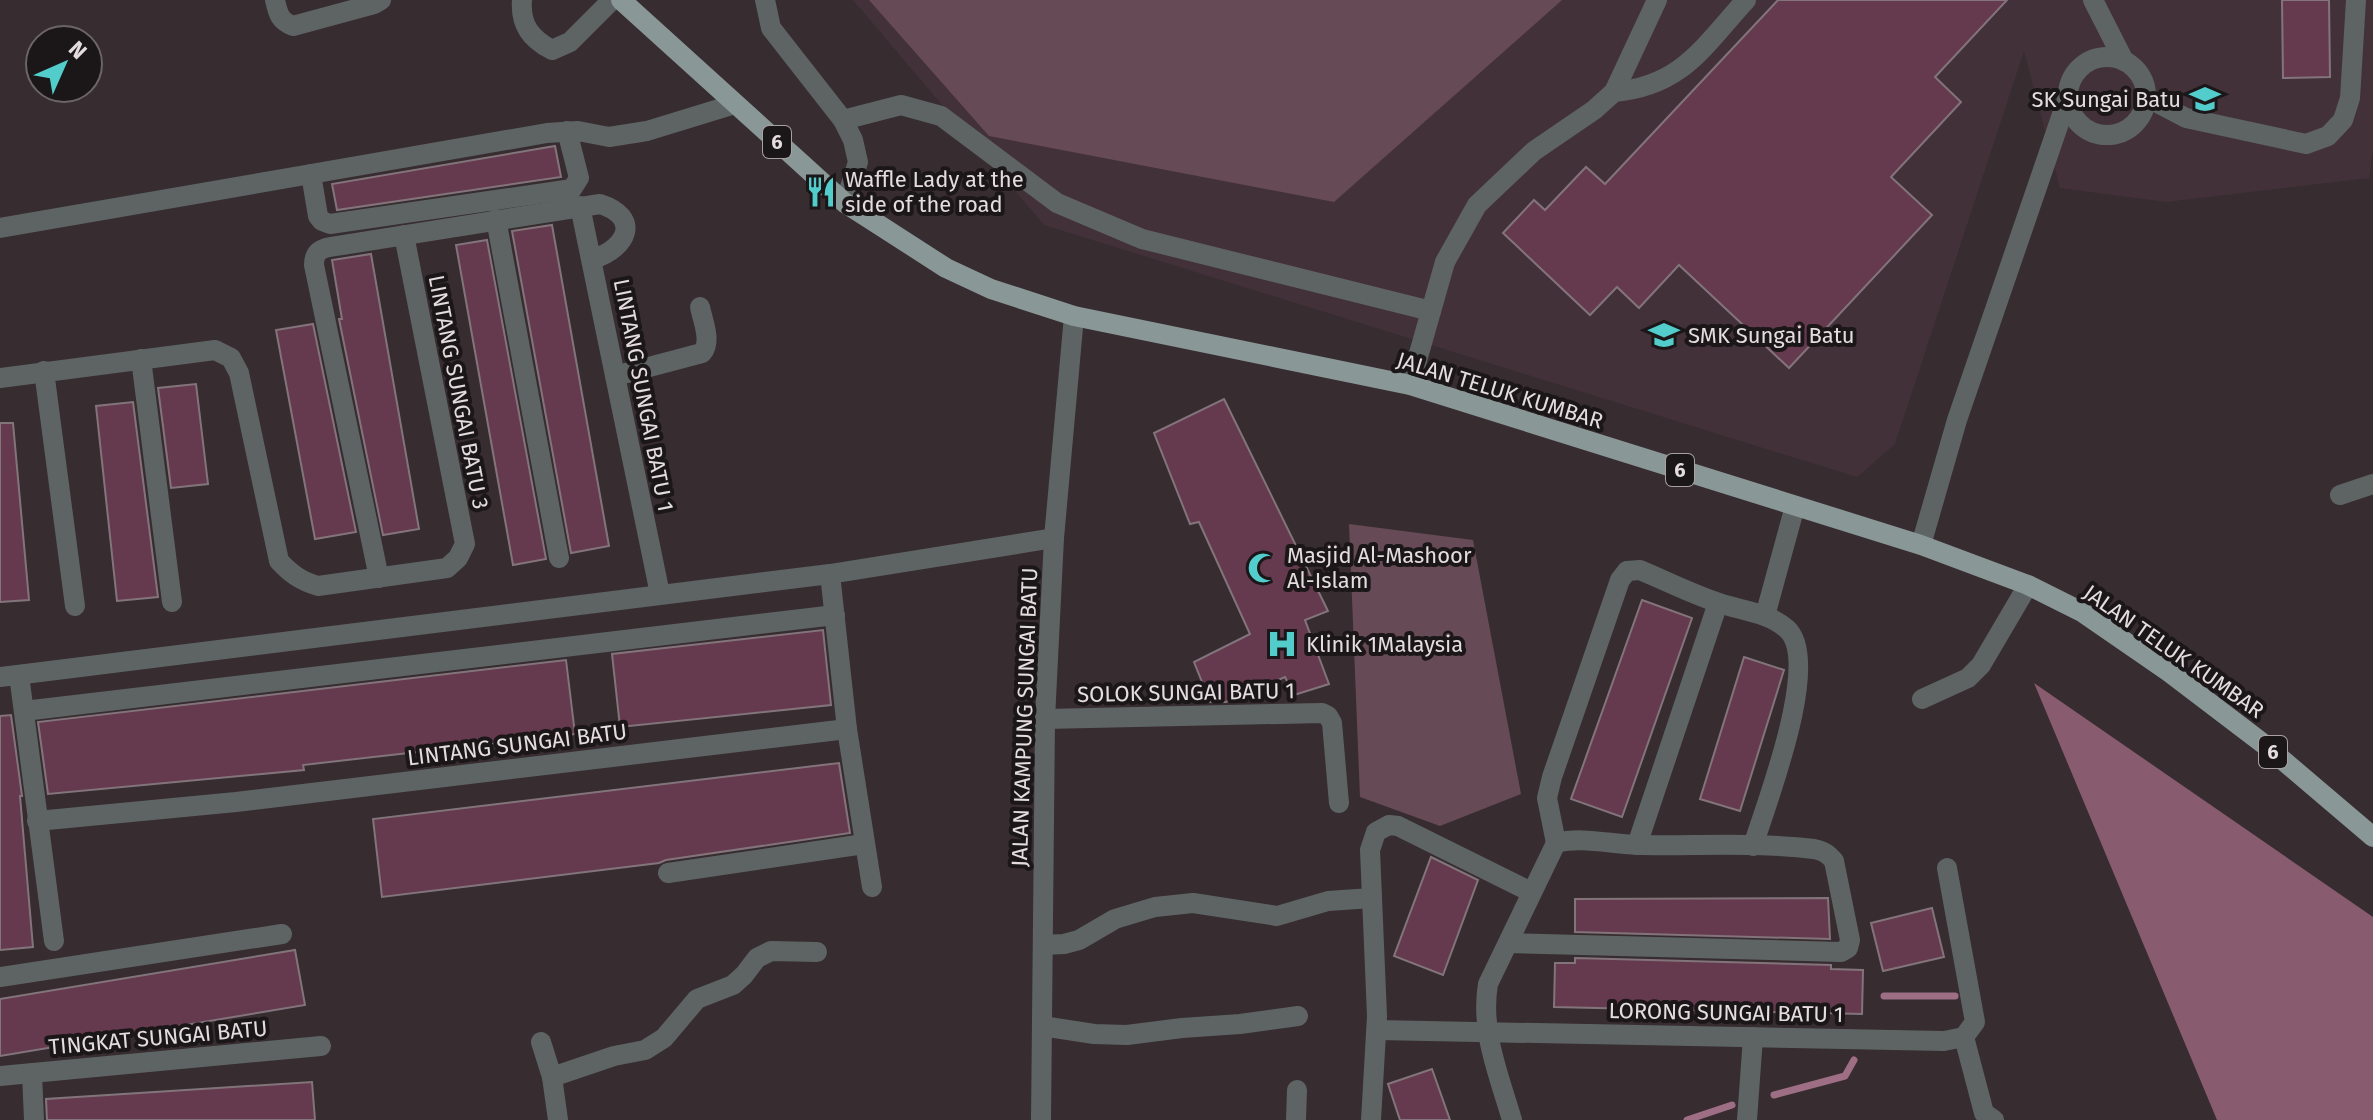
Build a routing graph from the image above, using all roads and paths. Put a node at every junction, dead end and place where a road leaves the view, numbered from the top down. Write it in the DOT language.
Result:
graph roads {
  1 [pos="275,0"];
  2 [pos="381,0"];
  3 [pos="522,0"];
  4 [pos="612,0"];
  5 [pos="621,0"];
  6 [pos="765,0"];
  7 [pos="1657,0"];
  8 [pos="1746,0"];
  9 [pos="2356,0"];
  10 [pos="2101,4"];
  11 [pos="2124,61"];
  12 [pos="1614,92"];
  13 [pos="2068,97"];
  14 [pos="2146,97"];
  15 [pos="735,104"];
  16 [pos="843,120"];
  17 [pos="567,131"];
  18 [pos="311,174"];
  19 [pos="845,203"];
  20 [pos="580,206"];
  21 [pos="496,219"];
  22 [pos="0,228"];
  23 [pos="404,235"];
  24 [pos="593,259"];
  25 [pos="700,307"];
  26 [pos="1431,311"];
  27 [pos="1074,316"];
  28 [pos="141,359"];
  29 [pos="44,371"];
  30 [pos="615,376"];
  31 [pos="0,378"];
  32 [pos="1410,385"];
  33 [pos="2373,484"];
  34 [pos="2340,495"];
  35 [pos="1795,506"];
  36 [pos="1054,538"];
  37 [pos="1921,545"];
  38 [pos="559,558"];
  39 [pos="830,574"];
  40 [pos="379,578"];
  41 [pos="2028,585"];
  42 [pos="660,594"];
  43 [pos="172,602"];
  44 [pos="1718,603"];
  45 [pos="75,606"];
  46 [pos="835,615"];
  47 [pos="1765,616"];
  48 [pos="10,676"];
  49 [pos="1922,699"];
  50 [pos="24,711"];
  51 [pos="1045,719"];
  52 [pos="847,729"];
  53 [pos="1339,803"];
  54 [pos="37,821"];
  55 [pos="2373,837"];
  56 [pos="1556,843"];
  57 [pos="864,844"];
  58 [pos="1637,845"];
  59 [pos="1753,846"];
  60 [pos="1947,868"];
  61 [pos="668,873"];
  62 [pos="872,887"];
  63 [pos="1531,892"];
  64 [pos="1372,898"];
  65 [pos="282,934"];
  66 [pos="54,941"];
  67 [pos="1508,943"];
  68 [pos="1043,945"];
  69 [pos="817,952"];
  70 [pos="0,977"];
  71 [pos="1298,1016"];
  72 [pos="1042,1026"];
  73 [pos="1377,1030"];
  74 [pos="1486,1030"];
  75 [pos="1753,1037"];
  76 [pos="1964,1037"];
  77 [pos="541,1042"];
  78 [pos="321,1046"];
  79 [pos="32,1073"];
  80 [pos="0,1076"];
  81 [pos="552,1077"];
  82 [pos="1297,1090"];
  83 [pos="34,1120"];
  84 [pos="558,1120"];
  85 [pos="1041,1120"];
  86 [pos="1296,1120"];
  87 [pos="1371,1120"];
  88 [pos="1512,1120"];
  89 [pos="1747,1120"];
  90 [pos="1994,1120"];
  1 -- 2 [label="street"];
  3 -- 4 [label="street"];
  5 -- 15 [label="main road, JALAN TELUK KUMBAR / 6"];
  6 -- 16 [label="street"];
  7 -- 12 [label="street"];
  8 -- 12 [label="street"];
  9 -- 14 [label="street"];
  10 -- 11 [label="street"];
  11 -- 13 [label="street"];
  11 -- 14 [label="street"];
  12 -- 26 [label="street"];
  13 -- 14 [label="street"];
  13 -- 37 [label="street"];
  15 -- 17 [label="street"];
  15 -- 19 [label="main road, JALAN TELUK KUMBAR / 6"];
  16 -- 19 [label="street"];
  16 -- 26 [label="street"];
  17 -- 18 [label="street"];
  17 -- 18 [label="street"];
  18 -- 22 [label="street"];
  19 -- 27 [label="main road, JALAN TELUK KUMBAR / 6"];
  20 -- 21 [label="street"];
  20 -- 24 [label="street, LINTANG SUNGAI BATU 1"];
  20 -- 24 [label="street"];
  21 -- 23 [label="street"];
  21 -- 38 [label="street"];
  23 -- 40 [label="street, LINTANG SUNGAI BATU 3"];
  23 -- 40 [label="street"];
  24 -- 30 [label="street, LINTANG SUNGAI BATU 1"];
  25 -- 30 [label="street"];
  26 -- 32 [label="street"];
  27 -- 32 [label="main road, JALAN TELUK KUMBAR / 6"];
  27 -- 36 [label="street, JALAN KAMPUNG SUNGAI BATU"];
  28 -- 29 [label="street"];
  28 -- 40 [label="street"];
  28 -- 43 [label="street"];
  29 -- 31 [label="street"];
  29 -- 45 [label="street"];
  30 -- 42 [label="street, LINTANG SUNGAI BATU 1"];
  32 -- 35 [label="main road, JALAN TELUK KUMBAR / 6"];
  33 -- 34 [label="street"];
  35 -- 37 [label="main road, JALAN TELUK KUMBAR / 6"];
  35 -- 47 [label="street"];
  36 -- 39 [label="street"];
  36 -- 51 [label="street, JALAN KAMPUNG SUNGAI BATU"];
  37 -- 41 [label="main road, JALAN TELUK KUMBAR / 6"];
  39 -- 42 [label="street"];
  39 -- 46 [label="street"];
  41 -- 49 [label="street"];
  41 -- 55 [label="main road, JALAN TELUK KUMBAR / 6"];
  42 -- 48 [label="street"];
  44 -- 47 [label="street"];
  44 -- 56 [label="street"];
  44 -- 58 [label="street"];
  46 -- 50 [label="street"];
  46 -- 52 [label="street"];
  47 -- 59 [label="street"];
  48 -- 50 [label="street"];
  50 -- 54 [label="street"];
  51 -- 53 [label="street, SOLOK SUNGAI BATU 1"];
  51 -- 68 [label="street, JALAN KAMPUNG SUNGAI BATU"];
  52 -- 54 [label="street, LINTANG SUNGAI BATU"];
  52 -- 57 [label="street"];
  54 -- 66 [label="street"];
  56 -- 58 [label="street"];
  56 -- 63 [label="street"];
  57 -- 61 [label="street"];
  57 -- 62 [label="street"];
  58 -- 59 [label="street"];
  59 -- 67 [label="street"];
  60 -- 76 [label="street"];
  63 -- 64 [label="street"];
  63 -- 67 [label="street"];
  64 -- 68 [label="street"];
  64 -- 73 [label="street"];
  65 -- 70 [label="street"];
  67 -- 74 [label="street"];
  68 -- 72 [label="street, JALAN KAMPUNG SUNGAI BATU"];
  69 -- 81 [label="street"];
  71 -- 72 [label="street"];
  72 -- 85 [label="street, JALAN KAMPUNG SUNGAI BATU"];
  73 -- 74 [label="street, LORONG SUNGAI BATU 1"];
  73 -- 87 [label="street"];
  74 -- 75 [label="street, LORONG SUNGAI BATU 1"];
  74 -- 88 [label="street"];
  75 -- 76 [label="street, LORONG SUNGAI BATU 1"];
  75 -- 89 [label="street"];
  76 -- 90 [label="street"];
  77 -- 81 [label="street"];
  78 -- 79 [label="street, TINGKAT SUNGAI BATU"];
  79 -- 80 [label="street, TINGKAT SUNGAI BATU"];
  79 -- 83 [label="street"];
  81 -- 84 [label="street"];
  82 -- 86 [label="street"];
}
